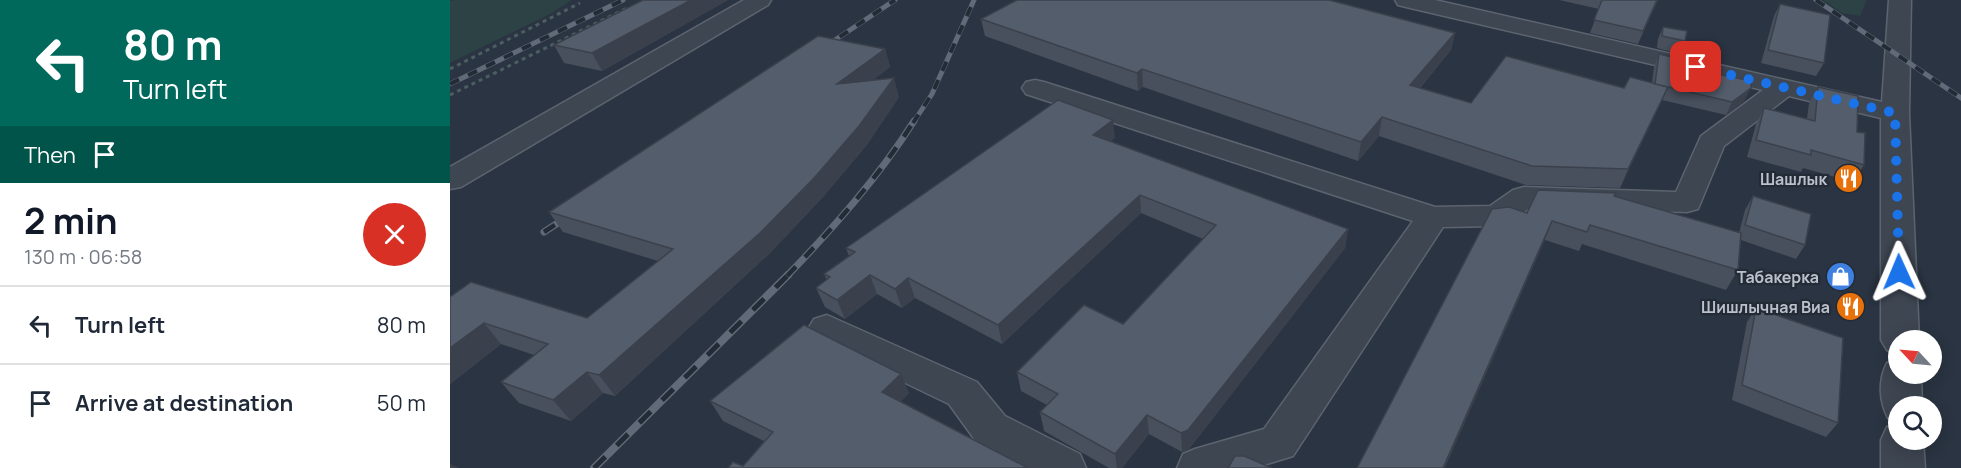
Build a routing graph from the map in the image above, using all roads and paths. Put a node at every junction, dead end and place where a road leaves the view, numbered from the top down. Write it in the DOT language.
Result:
graph roads {
  1 [pos="759,0"];
  2 [pos="1406,0"];
  3 [pos="1900,0"];
  4 [pos="580,3"];
  5 [pos="633,5"];
  6 [pos="450,69"];
  7 [pos="1785,87"];
  8 [pos="1035,88"];
  9 [pos="450,95"];
  10 [pos="1895,113"];
  11 [pos="450,180"];
  12 [pos="1433,217"];
  13 [pos="827,329"];
  14 [pos="1900,330"];
  15 [pos="1902,450"];
  16 [pos="1064,468"];
  17 [pos="1199,468"];
  18 [pos="1903,468"];
  1 -- 11 [label="street"];
  2 -- 7 [label="street"];
  3 -- 10 [label="street"];
  4 -- 6 [label="path"];
  5 -- 9 [label="path"];
  7 -- 10 [label="street"];
  7 -- 12 [label="street"];
  8 -- 12 [label="street"];
  10 -- 14 [label="street"];
  12 -- 17 [label="street"];
  13 -- 16 [label="street"];
  15 -- 18 [label="street"];
}
